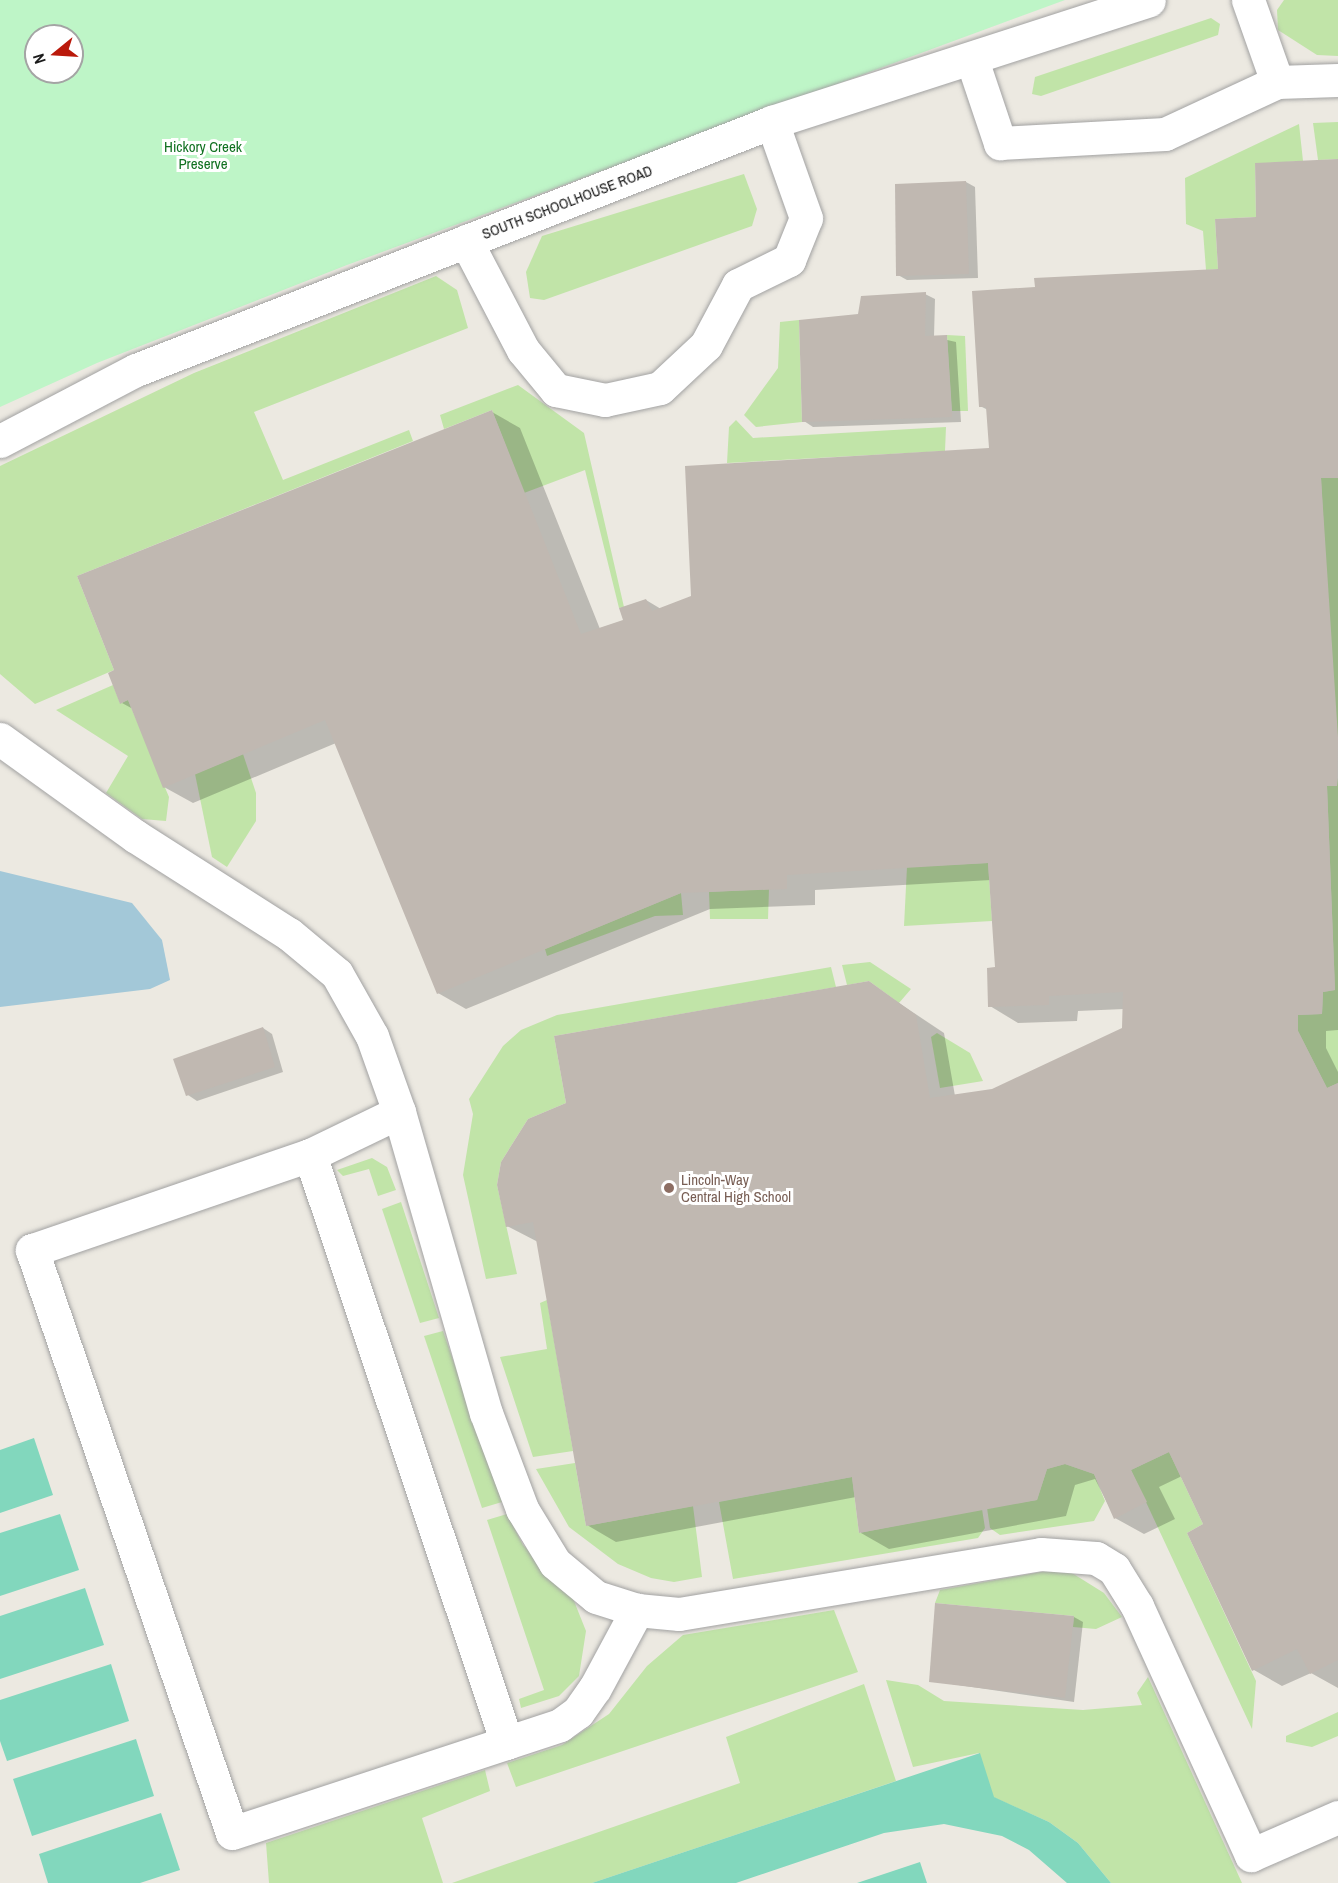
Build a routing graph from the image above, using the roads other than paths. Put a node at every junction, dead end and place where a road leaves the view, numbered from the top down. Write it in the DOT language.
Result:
graph roads {
  1 [pos="1149,0"];
  2 [pos="1248,0"];
  3 [pos="972,60"];
  4 [pos="1338,80"];
  5 [pos="1277,82"];
  6 [pos="772,122"];
  7 [pos="466,241"];
  8 [pos="0,441"];
  9 [pos="0,739"];
  10 [pos="399,1112"];
  11 [pos="310,1155"];
  12 [pos="637,1611"];
  13 [pos="507,1743"];
  14 [pos="1338,1817"];
  1 -- 3 [label="street, SOUTH SCHOOLHOUSE ROAD"];
  2 -- 5 [label="street"];
  3 -- 5 [label="street"];
  3 -- 6 [label="street, SOUTH SCHOOLHOUSE ROAD"];
  4 -- 5 [label="street"];
  6 -- 7 [label="street, SOUTH SCHOOLHOUSE ROAD"];
  6 -- 7 [label="street"];
  7 -- 8 [label="street, SOUTH SCHOOLHOUSE ROAD"];
  9 -- 10 [label="street"];
  10 -- 11 [label="street"];
  10 -- 12 [label="street"];
  11 -- 13 [label="street"];
  11 -- 13 [label="street"];
  12 -- 13 [label="street"];
  12 -- 14 [label="street"];
}
